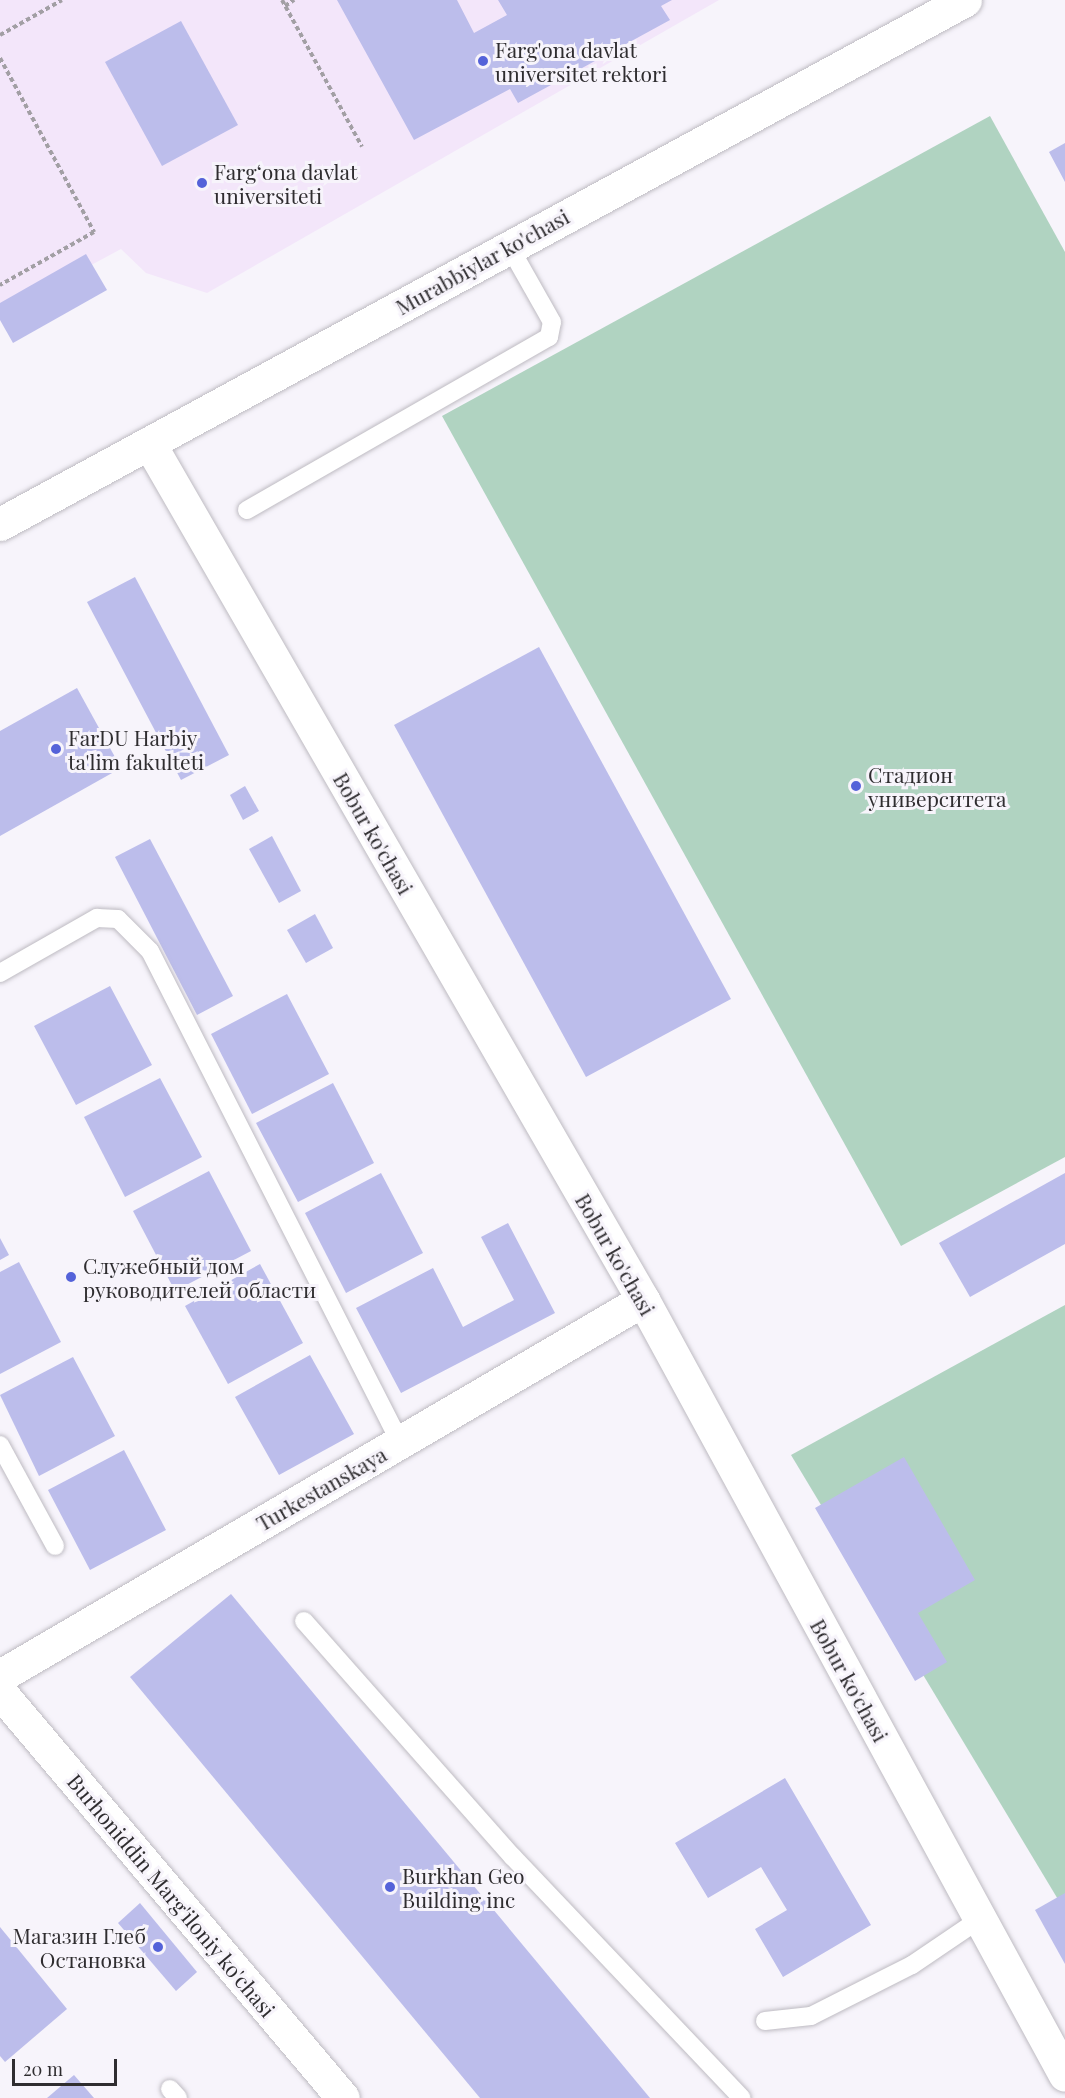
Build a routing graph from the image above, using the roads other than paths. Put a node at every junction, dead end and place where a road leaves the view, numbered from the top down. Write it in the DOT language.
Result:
graph roads {
  1 [pos="965,0"];
  2 [pos="509,246"];
  3 [pos="149,443"];
  4 [pos="247,510"];
  5 [pos="0,524"];
  6 [pos="0,973"];
  7 [pos="643,1300"];
  8 [pos="400,1442"];
  9 [pos="0,1445"];
  10 [pos="55,1546"];
  11 [pos="304,1621"];
  12 [pos="0,1676"];
  13 [pos="0,1692"];
  14 [pos="980,1919"];
  15 [pos="765,2021"];
  16 [pos="1065,2075"];
  17 [pos="343,2098"];
  18 [pos="742,2098"];
  1 -- 2 [label="street, Murabbiylar ko'chasi"];
  2 -- 3 [label="street, Murabbiylar ko'chasi"];
  2 -- 4 [label="lane"];
  3 -- 5 [label="street, Murabbiylar ko'chasi"];
  3 -- 7 [label="street, Bobur ko'chasi"];
  6 -- 8 [label="lane"];
  7 -- 8 [label="street, Turkestanskaya"];
  7 -- 14 [label="street, Bobur ko'chasi"];
  8 -- 12 [label="street, Turkestanskaya"];
  9 -- 10 [label="lane"];
  11 -- 18 [label="lane"];
  13 -- 17 [label="street, Burhoniddin Marg'iloniy ko'chasi"];
  14 -- 15 [label="lane"];
  14 -- 16 [label="street, Bobur ko'chasi"];
}
